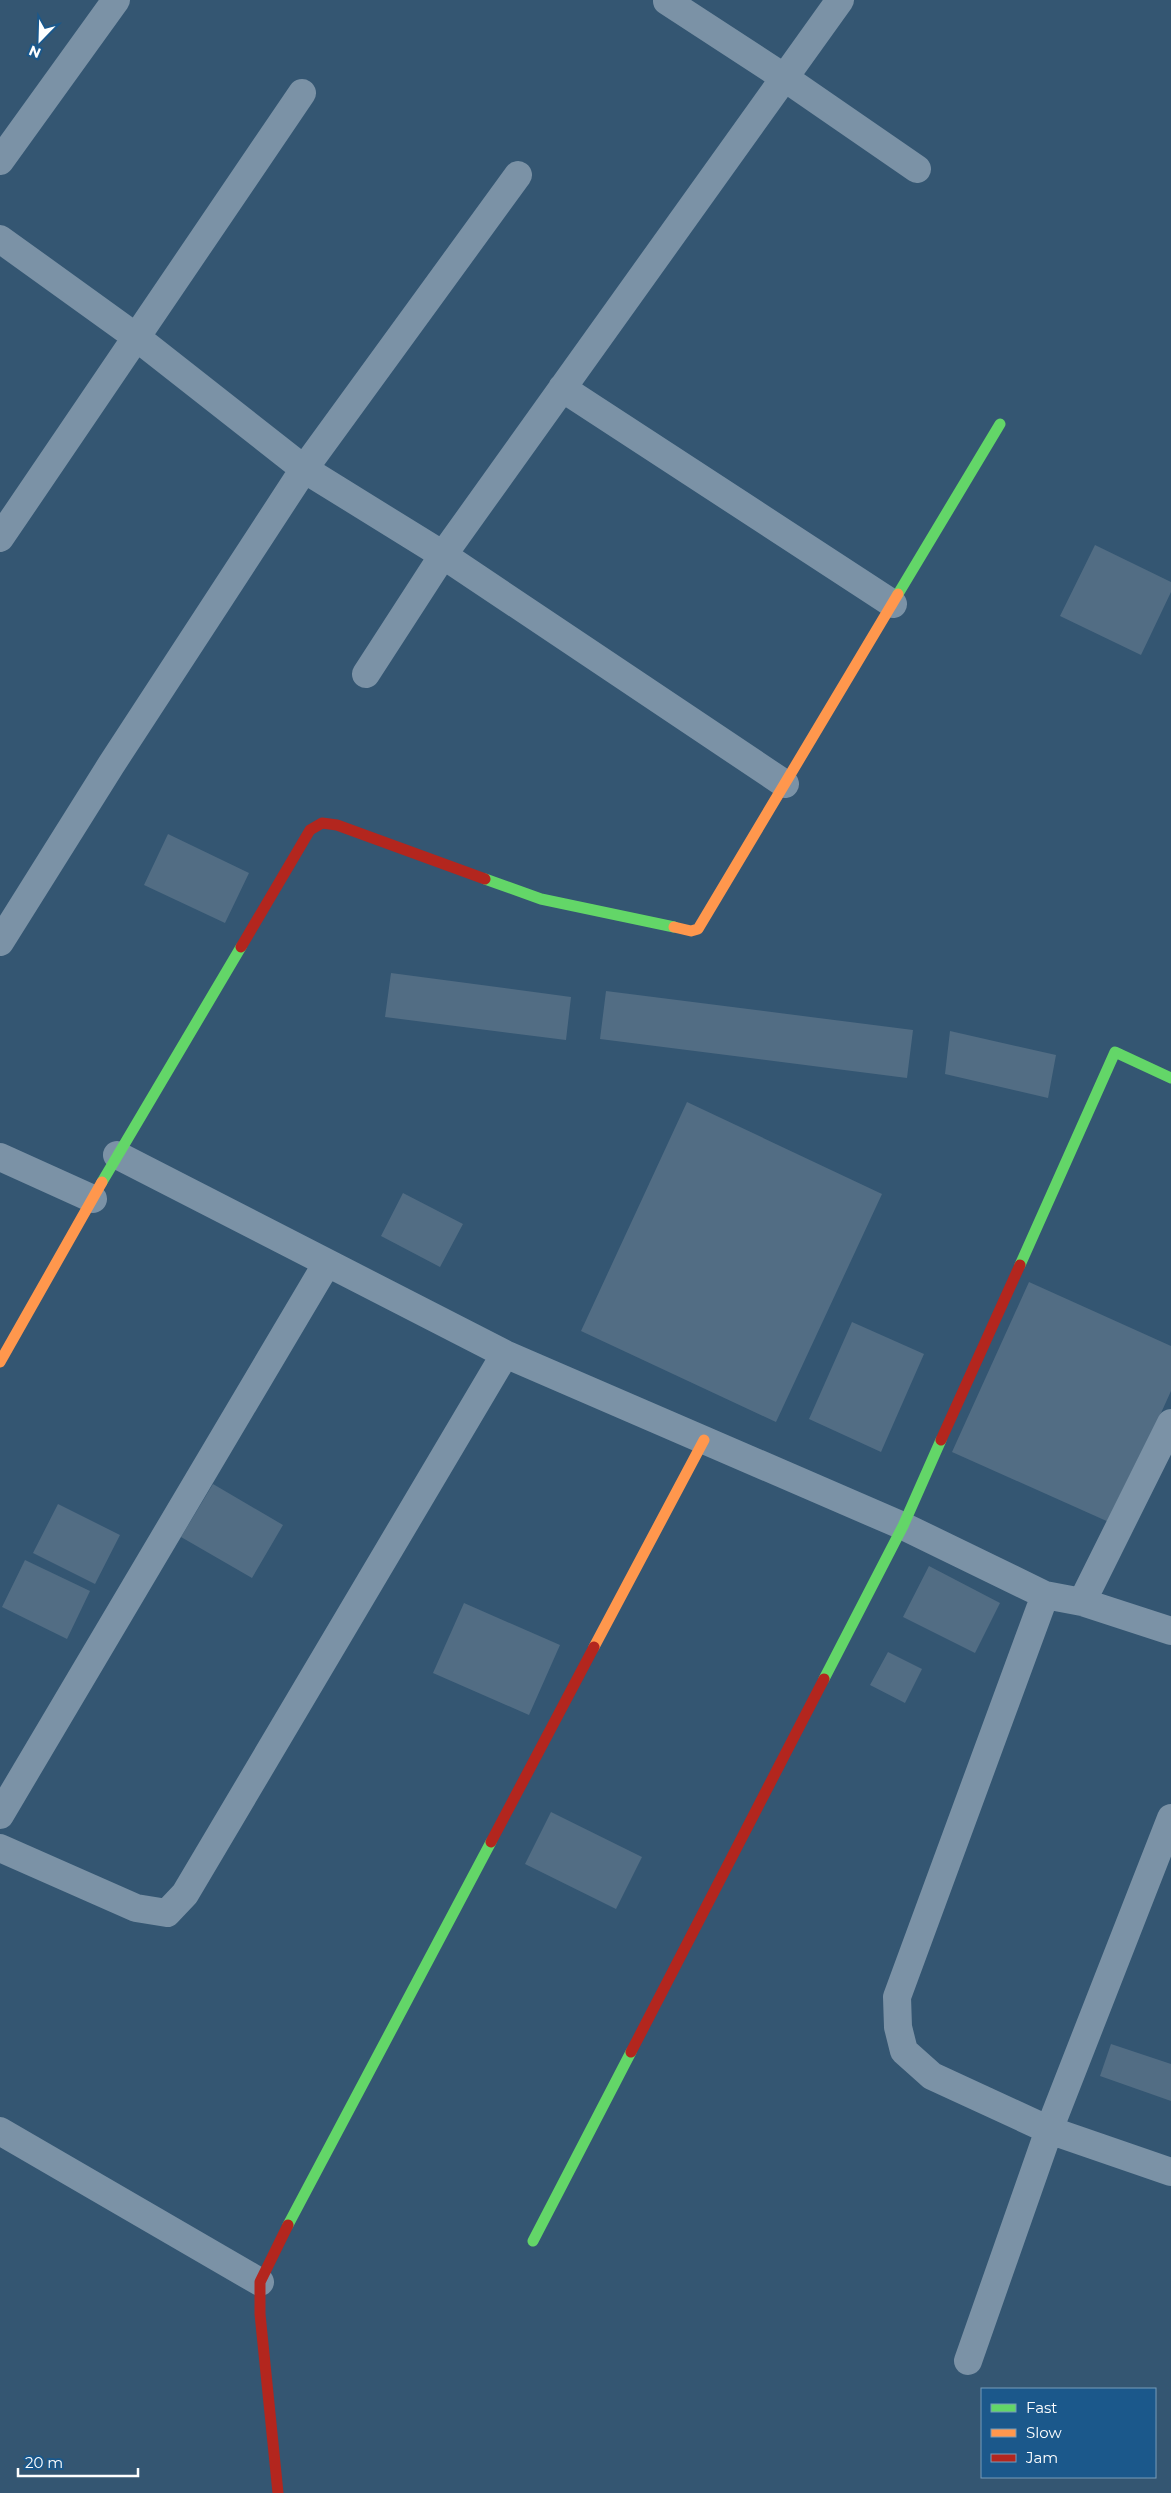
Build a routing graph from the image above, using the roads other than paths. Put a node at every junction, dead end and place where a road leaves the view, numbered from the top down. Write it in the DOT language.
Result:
graph roads {
  1 [pos="116,0"];
  2 [pos="840,0"];
  3 [pos="667,1"];
  4 [pos="784,78"];
  5 [pos="302,93"];
  6 [pos="0,160"];
  7 [pos="918,169"];
  8 [pos="518,175"];
  9 [pos="0,238"];
  10 [pos="136,337"];
  11 [pos="562,388"];
  12 [pos="1000,424"];
  13 [pos="304,469"];
  14 [pos="0,538"];
  15 [pos="443,556"];
  16 [pos="893,604"];
  17 [pos="366,674"];
  18 [pos="785,784"];
  19 [pos="0,942"];
  20 [pos="1171,1078"];
  21 [pos="117,1155"];
  22 [pos="0,1157"];
  23 [pos="93,1198"];
  24 [pos="327,1263"];
  25 [pos="505,1354"];
  26 [pos="0,1362"];
  27 [pos="1171,1422"];
  28 [pos="704,1440"];
  29 [pos="903,1526"];
  30 [pos="1045,1595"];
  31 [pos="1082,1602"];
  32 [pos="1171,1631"];
  33 [pos="0,1815"];
  34 [pos="1171,1818"];
  35 [pos="0,1848"];
  36 [pos="1049,2130"];
  37 [pos="0,2131"];
  38 [pos="1171,2172"];
  39 [pos="533,2241"];
  40 [pos="260,2282"];
  41 [pos="968,2361"];
  42 [pos="278,2493"];
  1 -- 6 [label="street"];
  2 -- 4 [label="street"];
  3 -- 4 [label="street"];
  4 -- 7 [label="street"];
  4 -- 11 [label="street"];
  5 -- 10 [label="street"];
  8 -- 13 [label="street"];
  9 -- 10 [label="street"];
  10 -- 13 [label="street"];
  10 -- 14 [label="street"];
  11 -- 15 [label="street"];
  11 -- 16 [label="street"];
  12 -- 16 [label="street"];
  13 -- 15 [label="street"];
  13 -- 19 [label="street"];
  15 -- 17 [label="street"];
  15 -- 18 [label="street"];
  16 -- 18 [label="street"];
  18 -- 21 [label="street"];
  20 -- 29 [label="street"];
  21 -- 23 [label="street"];
  21 -- 24 [label="street"];
  22 -- 23 [label="street"];
  23 -- 26 [label="street"];
  24 -- 25 [label="street"];
  24 -- 33 [label="street"];
  25 -- 28 [label="street"];
  25 -- 35 [label="street"];
  27 -- 31 [label="street"];
  28 -- 29 [label="street"];
  28 -- 40 [label="street"];
  29 -- 30 [label="street"];
  29 -- 39 [label="street"];
  30 -- 31 [label="street"];
  30 -- 36 [label="street"];
  31 -- 32 [label="street"];
  34 -- 36 [label="street"];
  36 -- 38 [label="street"];
  36 -- 41 [label="street"];
  37 -- 40 [label="street"];
  40 -- 42 [label="street"];
}
